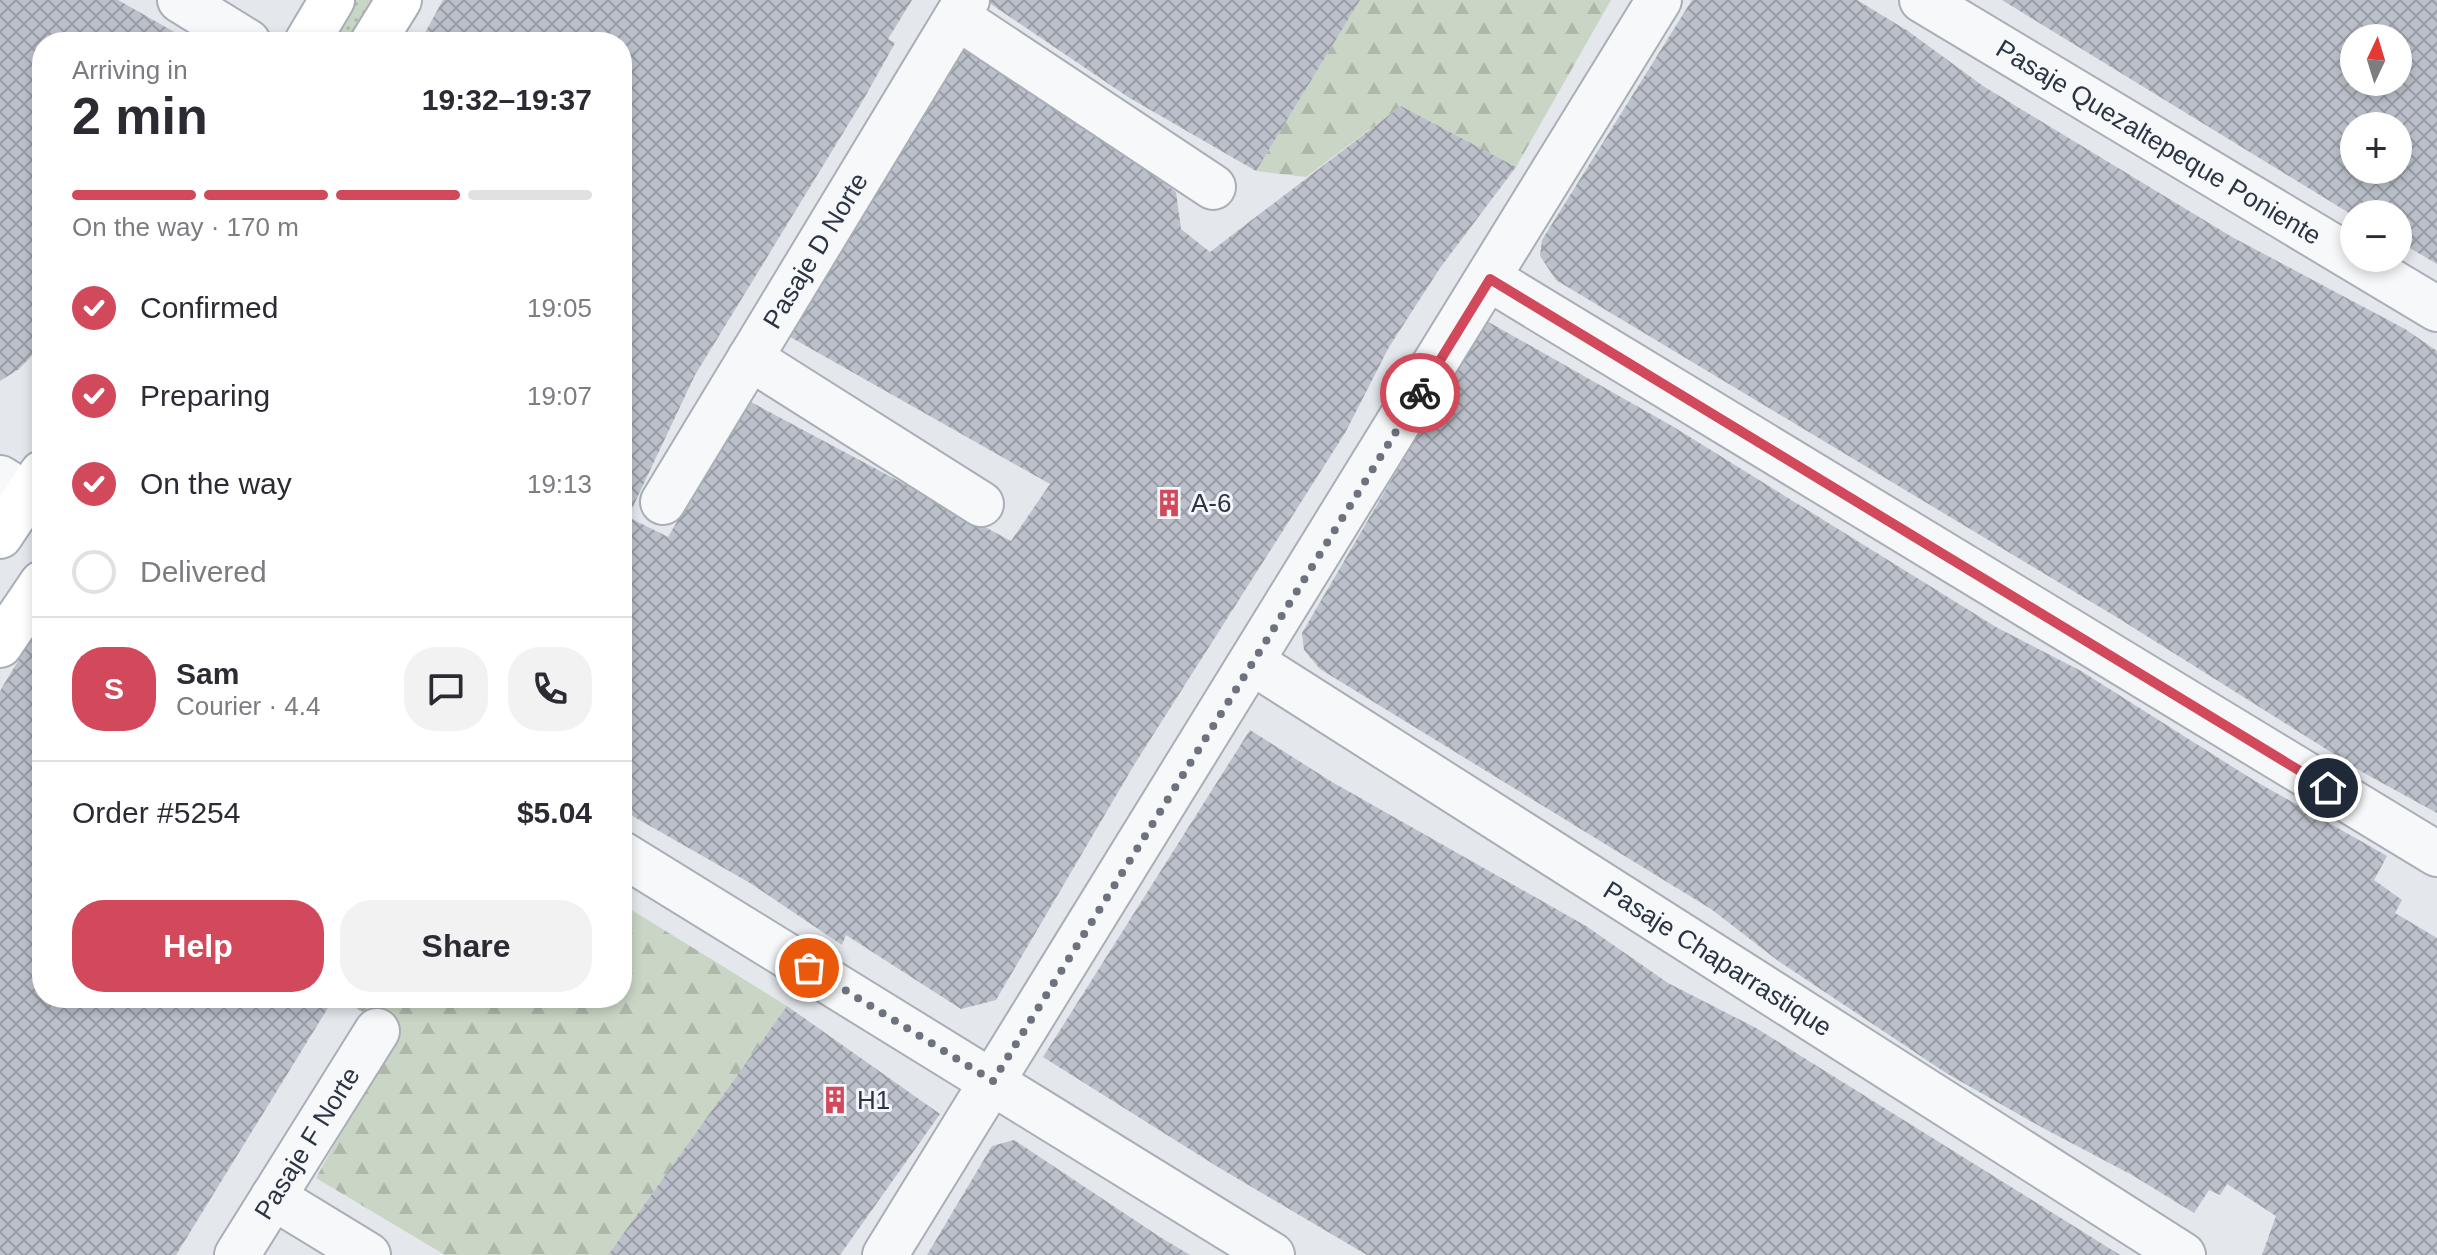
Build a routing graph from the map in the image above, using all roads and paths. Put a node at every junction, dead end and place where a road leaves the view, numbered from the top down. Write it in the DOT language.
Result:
graph roads {
  1 [pos="180,0"];
  2 [pos="332,0"];
  3 [pos="399,0"];
  4 [pos="1659,0"];
  5 [pos="1922,0"];
  6 [pos="962,9"];
  7 [pos="232,32"];
  8 [pos="313,32"];
  9 [pos="379,32"];
  10 [pos="1213,187"];
  11 [pos="1490,279"];
  12 [pos="2437,309"];
  13 [pos="750,358"];
  14 [pos="28,488"];
  15 [pos="663,502"];
  16 [pos="981,504"];
  17 [pos="0,536"];
  18 [pos="32,598"];
  19 [pos="0,645"];
  20 [pos="1252,662"];
  21 [pos="2437,854"];
  22 [pos="632,860"];
  23 [pos="377,1031"];
  24 [pos="993,1081"];
  25 [pos="273,1197"];
  26 [pos="237,1255"];
  27 [pos="368,1255"];
  28 [pos="885,1255"];
  29 [pos="1272,1255"];
  30 [pos="2183,1255"];
  1 -- 7 [label="street"];
  2 -- 8 [label="main road"];
  3 -- 9 [label="main road"];
  4 -- 11 [label="street"];
  5 -- 12 [label="street, Pasaje Quezaltepeque Poniente"];
  6 -- 10 [label="street"];
  6 -- 13 [label="street, Pasaje D Norte"];
  11 -- 20 [label="street"];
  11 -- 21 [label="street"];
  13 -- 15 [label="street, Pasaje D Norte"];
  13 -- 16 [label="street"];
  14 -- 17 [label="main road"];
  18 -- 19 [label="main road"];
  20 -- 24 [label="street"];
  20 -- 30 [label="street, Pasaje Chaparrastique"];
  22 -- 24 [label="street"];
  23 -- 25 [label="street, Pasaje F Norte"];
  24 -- 28 [label="street"];
  24 -- 29 [label="street"];
  25 -- 26 [label="street, Pasaje F Norte"];
  25 -- 27 [label="street"];
}
